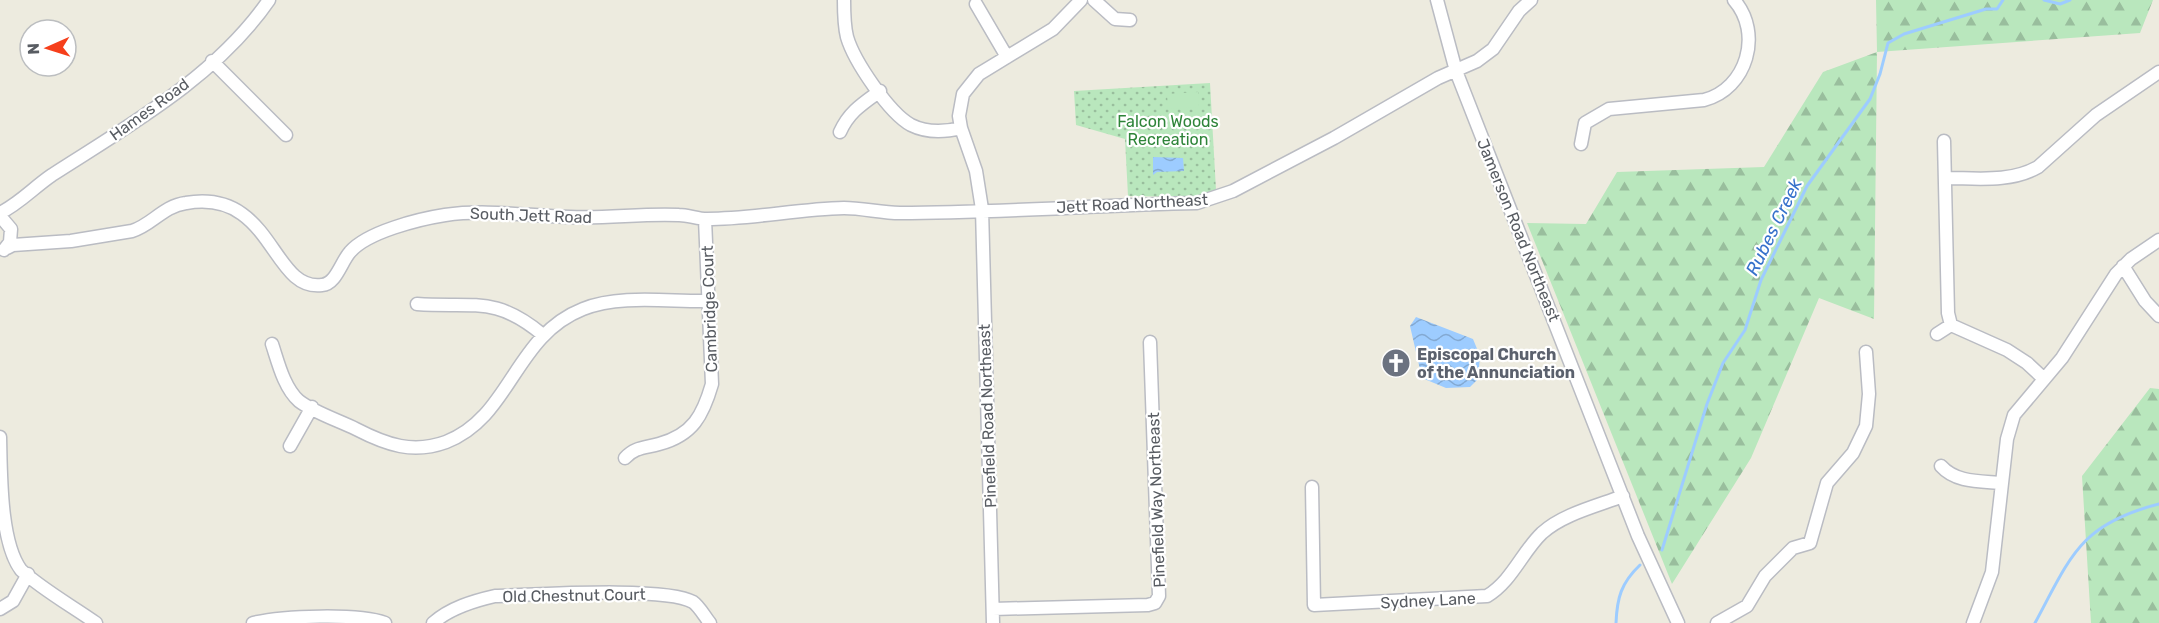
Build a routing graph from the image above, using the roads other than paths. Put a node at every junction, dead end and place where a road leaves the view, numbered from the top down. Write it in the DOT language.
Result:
graph roads {
  1 [pos="269,0"];
  2 [pos="844,0"];
  3 [pos="1081,0"];
  4 [pos="1094,0"];
  5 [pos="1437,0"];
  6 [pos="1532,0"];
  7 [pos="1734,0"];
  8 [pos="976,4"];
  9 [pos="1130,20"];
  10 [pos="1007,57"];
  11 [pos="212,61"];
  12 [pos="1456,71"];
  13 [pos="2159,72"];
  14 [pos="880,91"];
  15 [pos="961,128"];
  16 [pos="840,132"];
  17 [pos="286,135"];
  18 [pos="1944,141"];
  19 [pos="1581,144"];
  20 [pos="1945,178"];
  21 [pos="18,205"];
  22 [pos="982,209"];
  23 [pos="776,213"];
  24 [pos="0,215"];
  25 [pos="705,219"];
  26 [pos="10,229"];
  27 [pos="2159,240"];
  28 [pos="32,243"];
  29 [pos="3,250"];
  30 [pos="2123,267"];
  31 [pos="710,301"];
  32 [pos="417,304"];
  33 [pos="2159,316"];
  34 [pos="1951,325"];
  35 [pos="1937,334"];
  36 [pos="543,335"];
  37 [pos="1150,342"];
  38 [pos="272,344"];
  39 [pos="1866,352"];
  40 [pos="2043,378"];
  41 [pos="312,407"];
  42 [pos="0,437"];
  43 [pos="290,446"];
  44 [pos="625,458"];
  45 [pos="1941,466"];
  46 [pos="2002,483"];
  47 [pos="1312,487"];
  48 [pos="1623,496"];
  49 [pos="28,574"];
  50 [pos="0,609"];
  51 [pos="993,609"];
  52 [pos="96,623"];
  53 [pos="253,623"];
  54 [pos="385,623"];
  55 [pos="433,623"];
  56 [pos="710,623"];
  57 [pos="993,623"];
  58 [pos="1678,623"];
  59 [pos="1717,623"];
  60 [pos="1973,623"];
  1 -- 11 [label="street, Hames Road"];
  2 -- 14 [label="street"];
  3 -- 10 [label="street"];
  4 -- 9 [label="street"];
  5 -- 12 [label="street, Jamerson Road Northeast"];
  6 -- 12 [label="street, Jett Road Northeast"];
  7 -- 19 [label="street"];
  8 -- 10 [label="street"];
  10 -- 15 [label="street"];
  11 -- 17 [label="street"];
  11 -- 21 [label="street, Hames Road"];
  12 -- 22 [label="street, Jett Road Northeast"];
  12 -- 48 [label="street, Jamerson Road Northeast"];
  13 -- 20 [label="street"];
  14 -- 15 [label="street"];
  14 -- 16 [label="street"];
  15 -- 22 [label="street, Pinefield Road Northeast"];
  18 -- 20 [label="street"];
  20 -- 34 [label="street"];
  21 -- 24 [label="street, Hames Road"];
  21 -- 26 [label="street, Hames Road"];
  22 -- 23 [label="street, Jett Road Northeast"];
  22 -- 51 [label="street, Pinefield Road Northeast"];
  23 -- 25 [label="street, South Jett Road"];
  24 -- 26 [label="street, South Jett Road"];
  25 -- 28 [label="street, South Jett Road"];
  25 -- 31 [label="street, Cambridge Court"];
  26 -- 28 [label="street, South Jett Road"];
  26 -- 29 [label="street, Hames Road"];
  27 -- 30 [label="street"];
  28 -- 29 [label="street, South Jett Road"];
  30 -- 33 [label="street"];
  30 -- 40 [label="street"];
  31 -- 36 [label="street"];
  31 -- 44 [label="street, Cambridge Court"];
  32 -- 36 [label="street"];
  34 -- 35 [label="street"];
  34 -- 40 [label="street"];
  36 -- 41 [label="street"];
  37 -- 51 [label="street, Pinefield Way Northeast"];
  38 -- 41 [label="street"];
  39 -- 59 [label="street"];
  40 -- 46 [label="street"];
  41 -- 43 [label="street"];
  42 -- 49 [label="street"];
  45 -- 46 [label="street"];
  46 -- 60 [label="street"];
  47 -- 48 [label="street, Sydney Lane"];
  48 -- 58 [label="street, Jamerson Road Northeast"];
  49 -- 50 [label="street"];
  49 -- 52 [label="street"];
  51 -- 57 [label="street, Pinefield Road Northeast"];
  53 -- 54 [label="street"];
  55 -- 56 [label="street, Old Chestnut Court"];
}
